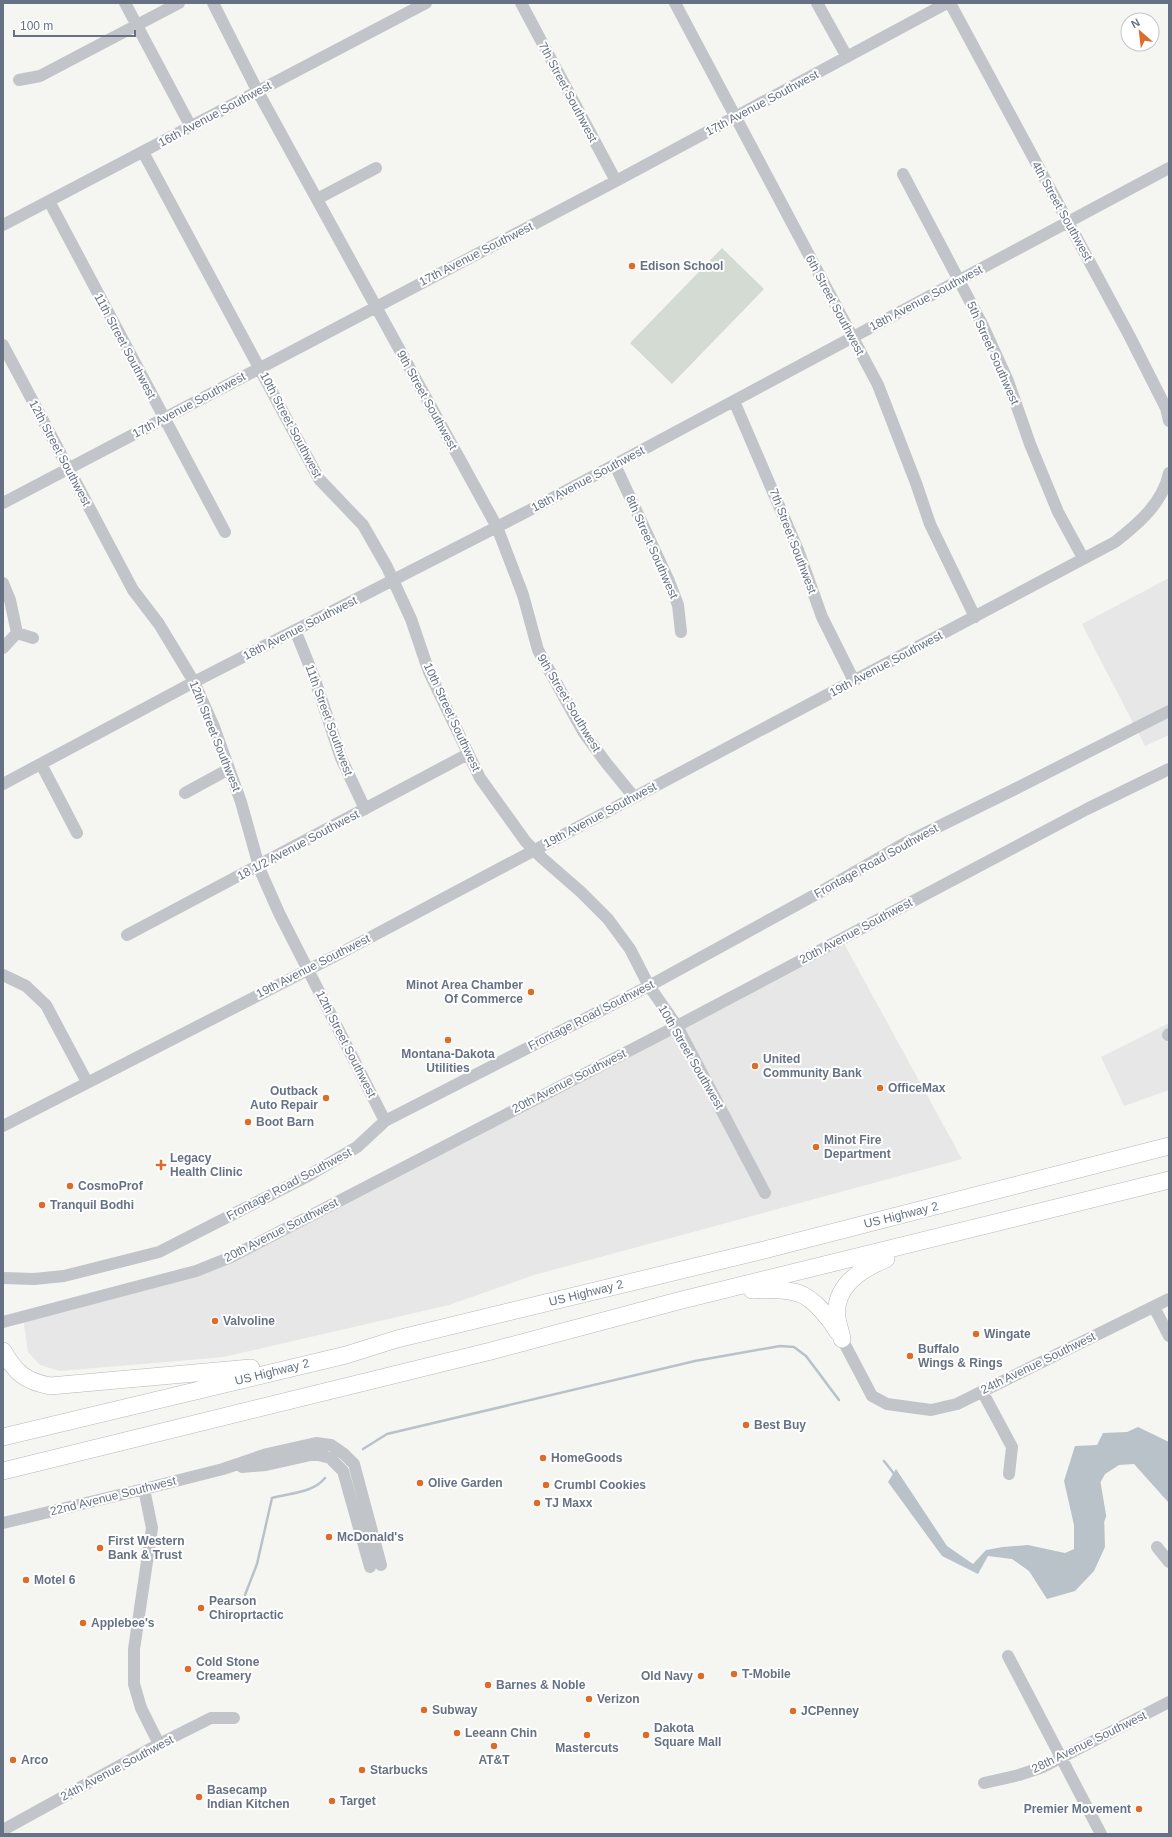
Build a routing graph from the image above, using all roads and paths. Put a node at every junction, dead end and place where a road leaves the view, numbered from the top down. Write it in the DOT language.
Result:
graph roads {
  1 [pos="125,3"];
  2 [pos="179,3"];
  3 [pos="213,3"];
  4 [pos="426,3"];
  5 [pos="521,3"];
  6 [pos="675,3"];
  7 [pos="817,3"];
  8 [pos="948,3"];
  9 [pos="137,25"];
  10 [pos="847,57"];
  11 [pos="20,80"];
  12 [pos="258,92"];
  13 [pos="736,117"];
  14 [pos="191,127"];
  15 [pos="143,152"];
  16 [pos="376,168"];
  17 [pos="1169,168"];
  18 [pos="903,174"];
  19 [pos="616,181"];
  20 [pos="317,200"];
  21 [pos="49,201"];
  22 [pos="1068,222"];
  23 [pos="3,225"];
  24 [pos="960,280"];
  25 [pos="375,306"];
  26 [pos="852,338"];
  27 [pos="3,345"];
  28 [pos="260,367"];
  29 [pos="734,400"];
  30 [pos="164,418"];
  31 [pos="1169,420"];
  32 [pos="615,464"];
  33 [pos="69,469"];
  34 [pos="1169,473"];
  35 [pos="3,503"];
  36 [pos="497,527"];
  37 [pos="225,532"];
  38 [pos="1083,558"];
  39 [pos="394,580"];
  40 [pos="3,583"];
  41 [pos="974,616"];
  42 [pos="295,630"];
  43 [pos="681,632"];
  44 [pos="17,633"];
  45 [pos="33,638"];
  46 [pos="3,648"];
  47 [pos="854,681"];
  48 [pos="194,682"];
  49 [pos="1169,711"];
  50 [pos="468,754"];
  51 [pos="1169,761"];
  52 [pos="41,764"];
  53 [pos="230,769"];
  54 [pos="1169,769"];
  55 [pos="3,784"];
  56 [pos="185,793"];
  57 [pos="1117,794"];
  58 [pos="634,797"];
  59 [pos="365,809"];
  60 [pos="77,833"];
  61 [pos="534,850"];
  62 [pos="259,865"];
  63 [pos="127,935"];
  64 [pos="308,970"];
  65 [pos="3,975"];
  66 [pos="649,986"];
  67 [pos="676,1026"];
  68 [pos="87,1082"];
  69 [pos="385,1121"];
  70 [pos="3,1126"];
  71 [pos="1169,1146"];
  72 [pos="1169,1180"];
  73 [pos="1169,1184"];
  74 [pos="1141,1187"];
  75 [pos="765,1193"];
  76 [pos="950,1235"];
  77 [pos="3,1278"];
  78 [pos="722,1290"];
  79 [pos="1169,1299"];
  80 [pos="1154,1307"];
  81 [pos="3,1322"];
  82 [pos="1169,1336"];
  83 [pos="842,1339"];
  84 [pos="3,1351"];
  85 [pos="346,1354"];
  86 [pos="982,1391"];
  87 [pos="3,1438"];
  88 [pos="3,1471"];
  89 [pos="1009,1474"];
  90 [pos="144,1489"];
  91 [pos="3,1523"];
  92 [pos="1157,1547"];
  93 [pos="1169,1562"];
  94 [pos="375,1566"];
  95 [pos="1008,1656"];
  96 [pos="1168,1706"];
  97 [pos="234,1718"];
  98 [pos="159,1744"];
  99 [pos="1061,1757"];
  100 [pos="984,1783"];
  101 [pos="3,1830"];
  102 [pos="1101,1834"];
  1 -- 9 [label="street"];
  2 -- 9 [label="street"];
  3 -- 12 [label="street, 9th Street Southwest"];
  4 -- 12 [label="street, 16th Avenue Southwest"];
  5 -- 19 [label="street, 7th Street Southwest"];
  6 -- 13 [label="street, 6th Street Southwest"];
  7 -- 10 [label="street"];
  8 -- 10 [label="street, 17th Avenue Southwest"];
  8 -- 22 [label="street, 4th Street Southwest"];
  9 -- 11 [label="street"];
  9 -- 14 [label="street"];
  10 -- 13 [label="street, 17th Avenue Southwest"];
  12 -- 14 [label="street, 16th Avenue Southwest"];
  12 -- 20 [label="street, 9th Street Southwest"];
  13 -- 19 [label="street, 17th Avenue Southwest"];
  13 -- 26 [label="street, 6th Street Southwest"];
  14 -- 15 [label="street, 16th Avenue Southwest"];
  15 -- 21 [label="street, 16th Avenue Southwest"];
  15 -- 28 [label="street, 10th Street Southwest"];
  16 -- 20 [label="street"];
  17 -- 22 [label="street, 18th Avenue Southwest"];
  18 -- 24 [label="street, 5th Street Southwest"];
  19 -- 25 [label="street, 17th Avenue Southwest"];
  20 -- 25 [label="street, 9th Street Southwest"];
  21 -- 23 [label="street, 16th Avenue Southwest"];
  21 -- 30 [label="street, 11th Street Southwest"];
  22 -- 24 [label="street, 18th Avenue Southwest"];
  22 -- 31 [label="street, 4th Street Southwest"];
  24 -- 26 [label="street, 18th Avenue Southwest"];
  24 -- 38 [label="street, 5th Street Southwest"];
  25 -- 28 [label="street, 17th Avenue Southwest"];
  25 -- 36 [label="street, 9th Street Southwest"];
  26 -- 29 [label="street, 18th Avenue Southwest"];
  26 -- 41 [label="street, 6th Street Southwest"];
  27 -- 33 [label="street, 12th Street Southwest"];
  28 -- 30 [label="street, 17th Avenue Southwest"];
  28 -- 39 [label="street, 10th Street Southwest"];
  29 -- 32 [label="street, 18th Avenue Southwest"];
  29 -- 47 [label="street, 7th Street Southwest"];
  30 -- 33 [label="street, 17th Avenue Southwest"];
  30 -- 37 [label="street, 11th Street Southwest"];
  32 -- 36 [label="street, 18th Avenue Southwest"];
  32 -- 43 [label="street, 8th Street Southwest"];
  33 -- 35 [label="street, 17th Avenue Southwest"];
  33 -- 48 [label="street, 12th Street Southwest"];
  34 -- 38 [label="street, 19th Avenue Southwest"];
  36 -- 39 [label="street, 18th Avenue Southwest"];
  36 -- 58 [label="street, 9th Street Southwest"];
  38 -- 41 [label="street, 19th Avenue Southwest"];
  39 -- 42 [label="street, 18th Avenue Southwest"];
  39 -- 50 [label="street, 10th Street Southwest"];
  40 -- 44 [label="street"];
  41 -- 47 [label="street, 19th Avenue Southwest"];
  42 -- 48 [label="street, 18th Avenue Southwest"];
  42 -- 59 [label="street, 11th Street Southwest"];
  44 -- 45 [label="street"];
  44 -- 46 [label="street"];
  47 -- 58 [label="street, 19th Avenue Southwest"];
  48 -- 52 [label="street, 18th Avenue Southwest"];
  48 -- 53 [label="street, 12th Street Southwest"];
  49 -- 66 [label="street, Frontage Road Southwest"];
  50 -- 59 [label="street, 18 1/2 Avenue Southwest"];
  50 -- 61 [label="street, 10th Street Southwest"];
  51 -- 57 [label="street, 20th Avenue Southwest"];
  52 -- 55 [label="street, 18th Avenue Southwest"];
  52 -- 60 [label="street"];
  53 -- 56 [label="street"];
  53 -- 62 [label="street, 12th Street Southwest"];
  54 -- 57 [label="street, 20th Avenue Southwest"];
  57 -- 67 [label="street, 20th Avenue Southwest"];
  58 -- 61 [label="street, 19th Avenue Southwest"];
  59 -- 62 [label="street, 18 1/2 Avenue Southwest"];
  61 -- 64 [label="street, 19th Avenue Southwest"];
  61 -- 66 [label="street, 10th Street Southwest"];
  62 -- 63 [label="street, 18 1/2 Avenue Southwest"];
  62 -- 64 [label="street, 12th Street Southwest"];
  64 -- 68 [label="street, 19th Avenue Southwest"];
  64 -- 69 [label="street, 12th Street Southwest"];
  65 -- 68 [label="street"];
  66 -- 67 [label="street, 10th Street Southwest"];
  66 -- 69 [label="street, Frontage Road Southwest"];
  67 -- 75 [label="street, 10th Street Southwest"];
  67 -- 81 [label="street, 20th Avenue Southwest"];
  68 -- 70 [label="street, 19th Avenue Southwest"];
  69 -- 77 [label="street, Frontage Road Southwest"];
  71 -- 85 [label="highway, US Highway 2"];
  72 -- 74 [label="highway"];
  73 -- 74 [label="highway"];
  74 -- 76 [label="highway"];
  76 -- 78 [label="highway"];
  76 -- 83 [label="highway"];
  78 -- 83 [label="highway"];
  78 -- 88 [label="highway"];
  79 -- 80 [label="street, 24th Avenue Southwest"];
  80 -- 82 [label="street"];
  80 -- 86 [label="street, 24th Avenue Southwest"];
  83 -- 86 [label="street, 24th Avenue Southwest"];
  84 -- 85 [label="highway"];
  85 -- 87 [label="highway, US Highway 2"];
  86 -- 89 [label="street"];
  90 -- 91 [label="street, 22nd Avenue Southwest"];
  90 -- 94 [label="street, 22nd Avenue Southwest"];
  90 -- 98 [label="street"];
  92 -- 93 [label="street"];
  95 -- 99 [label="street"];
  96 -- 99 [label="street, 28th Avenue Southwest"];
  97 -- 98 [label="street, 24th Avenue Southwest"];
  98 -- 101 [label="street, 24th Avenue Southwest"];
  99 -- 100 [label="street, 28th Avenue Southwest"];
  99 -- 102 [label="street"];
}
